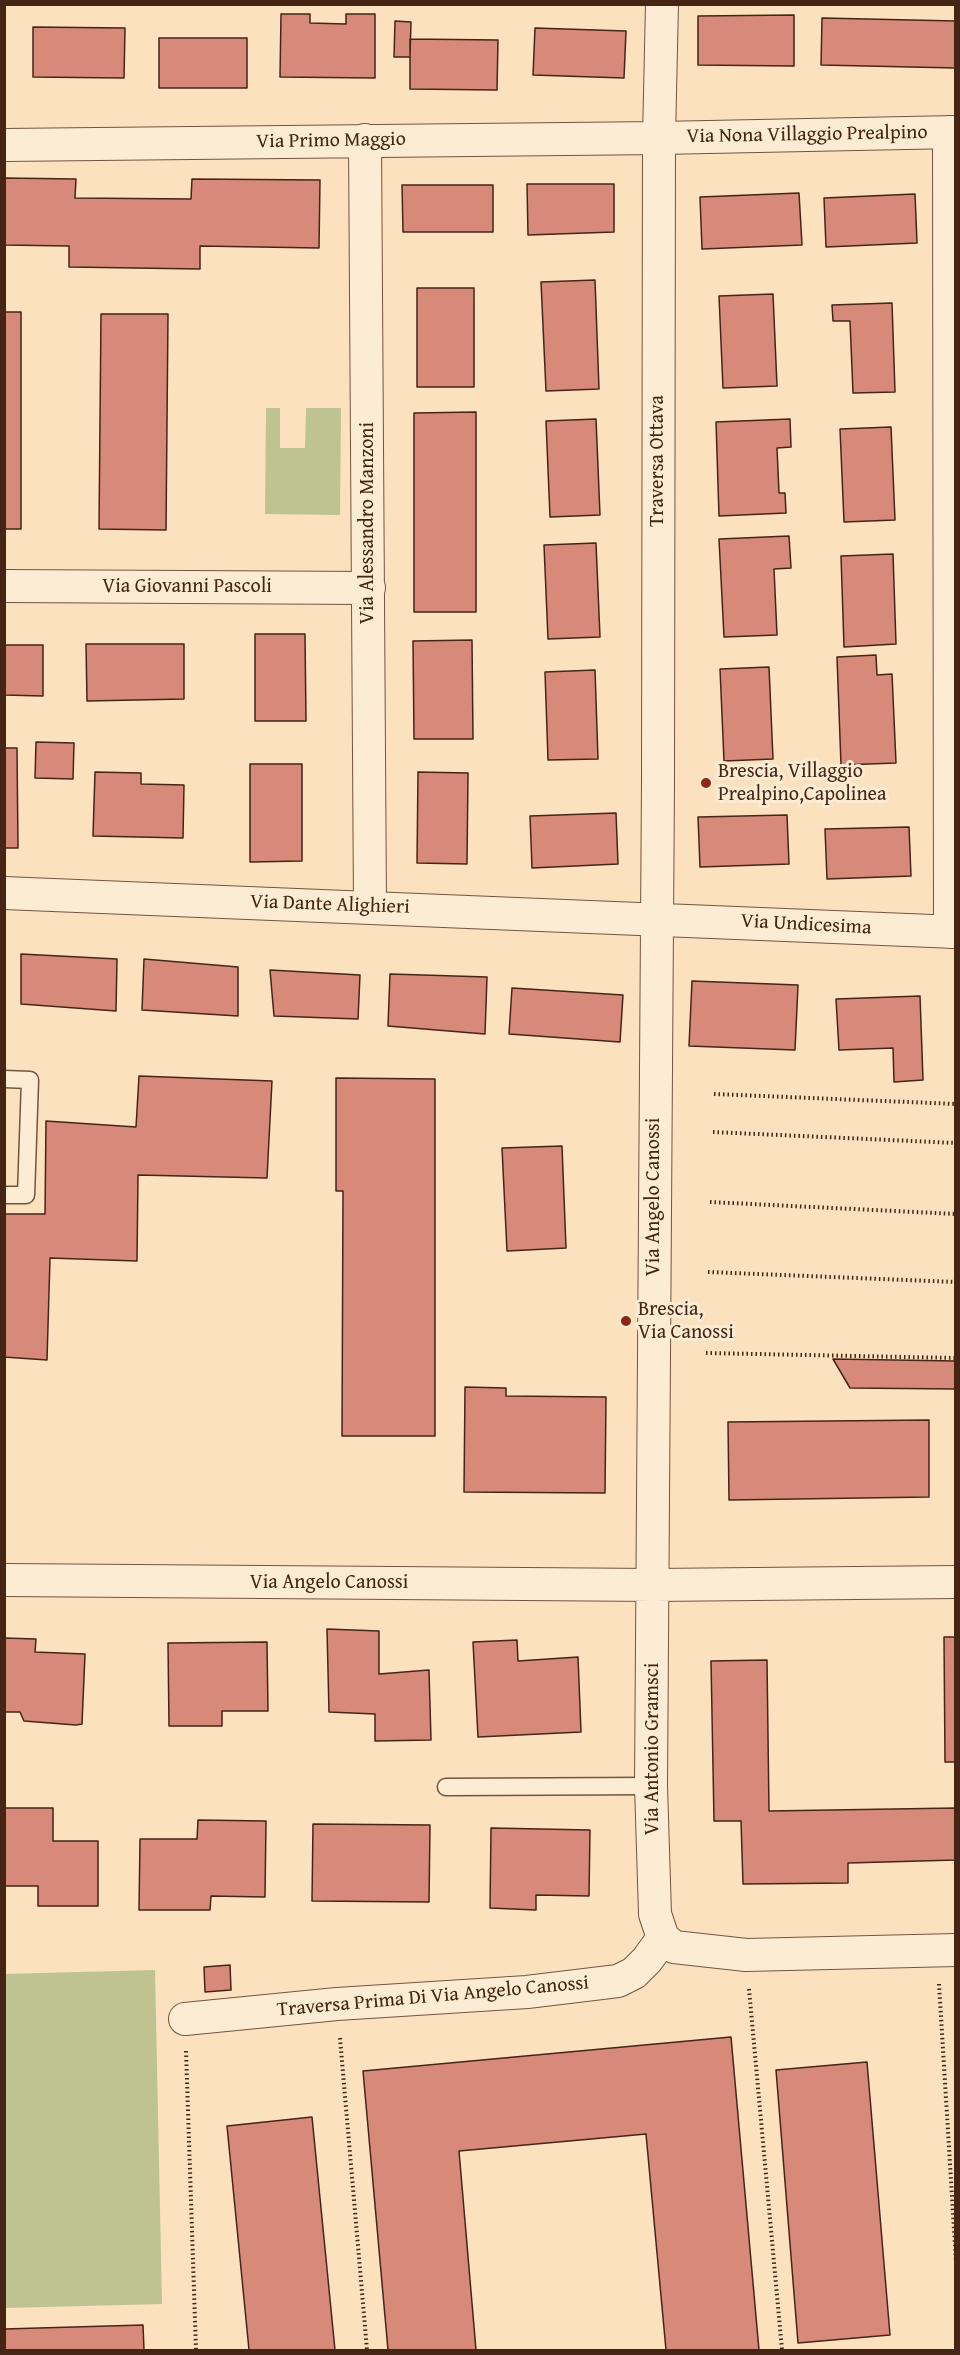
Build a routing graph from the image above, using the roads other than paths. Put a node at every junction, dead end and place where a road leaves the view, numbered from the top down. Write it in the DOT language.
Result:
graph roads {
  1 [pos="662,4"];
  2 [pos="952,132"];
  3 [pos="658,138"];
  4 [pos="365,140"];
  5 [pos="4,145"];
  6 [pos="4,586"];
  7 [pos="369,588"];
  8 [pos="4,892"];
  9 [pos="370,907"];
  10 [pos="656,918"];
  11 [pos="953,932"];
  12 [pos="4,1079"];
  13 [pos="4,1195"];
  14 [pos="4,1580"];
  15 [pos="956,1582"];
  16 [pos="654,1585"];
  17 [pos="651,1786"];
  18 [pos="446,1787"];
  19 [pos="659,1926"];
  20 [pos="946,1950"];
  21 [pos="185,2019"];
  1 -- 3 [label="street, Traversa Ottava"];
  2 -- 3 [label="street, Via Nona Villaggio Prealpino"];
  2 -- 11 [label="street"];
  3 -- 4 [label="street, Via Primo Maggio"];
  3 -- 10 [label="street, Traversa Ottava"];
  4 -- 5 [label="street, Via Primo Maggio"];
  4 -- 7 [label="street, Via Alessandro Manzoni"];
  6 -- 7 [label="street, Via Giovanni Pascoli"];
  7 -- 9 [label="street, Via Alessandro Manzoni"];
  8 -- 9 [label="street, Via Dante Alighieri"];
  9 -- 10 [label="street, Via Dante Alighieri"];
  10 -- 11 [label="street, Via Undicesima"];
  10 -- 16 [label="street, Via Angelo Canossi"];
  12 -- 13 [label="lane"];
  14 -- 16 [label="street, Via Angelo Canossi"];
  15 -- 16 [label="street, Via Angelo Canossi"];
  16 -- 17 [label="street, Via Antonio Gramsci"];
  17 -- 18 [label="lane"];
  17 -- 19 [label="street, Via Antonio Gramsci"];
  19 -- 20 [label="street"];
  19 -- 21 [label="street, Traversa Prima Di Via Angelo Canossi"];
}
